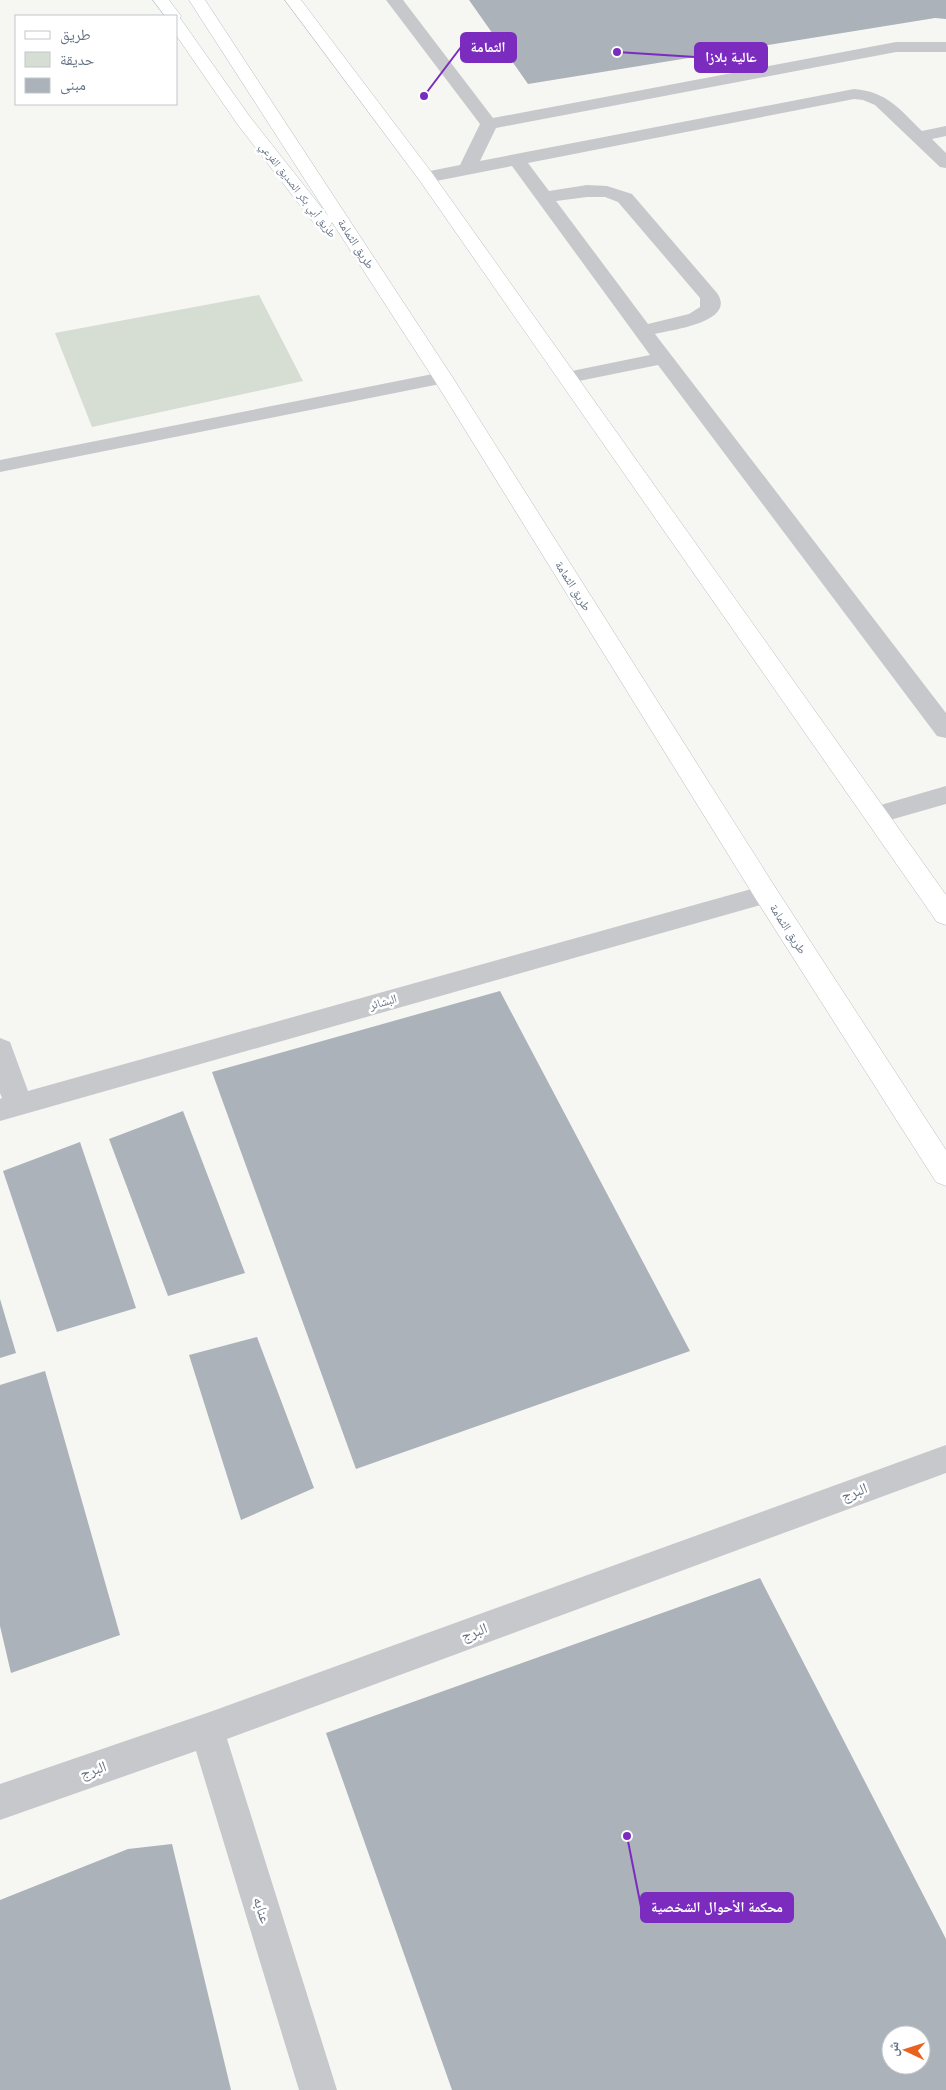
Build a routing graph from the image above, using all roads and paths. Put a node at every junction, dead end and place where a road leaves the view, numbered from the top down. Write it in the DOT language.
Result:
graph roads {
  1 [pos="162,0"];
  2 [pos="197,0"];
  3 [pos="293,0"];
  4 [pos="394,0"];
  5 [pos="171,15"];
  6 [pos="178,25"];
  7 [pos="946,47"];
  8 [pos="489,124"];
  9 [pos="946,132"];
  10 [pos="918,137"];
  11 [pos="516,159"];
  12 [pos="946,163"];
  13 [pos="467,169"];
  14 [pos="426,177"];
  15 [pos="543,197"];
  16 [pos="643,331"];
  17 [pos="663,358"];
  18 [pos="569,377"];
  19 [pos="443,378"];
  20 [pos="0,466"];
  21 [pos="946,730"];
  22 [pos="946,795"];
  23 [pos="876,815"];
  24 [pos="766,894"];
  25 [pos="946,915"];
  26 [pos="0,1049"];
  27 [pos="9,1107"];
  28 [pos="946,1174"];
  29 [pos="946,1459"];
  30 [pos="207,1730"];
  31 [pos="0,1802"];
  32 [pos="318,2090"];
  1 -- 5 [label="main road"];
  2 -- 19 [label="main road, طريق الثمامة"];
  3 -- 14 [label="main road"];
  4 -- 8 [label="street"];
  6 -- 19 [label="main road, طريق أبي بكر الصديق الفرعي"];
  7 -- 8 [label="street"];
  8 -- 13 [label="street"];
  9 -- 10 [label="street"];
  10 -- 11 [label="street"];
  10 -- 12 [label="street"];
  11 -- 13 [label="street"];
  11 -- 15 [label="street"];
  13 -- 14 [label="street"];
  14 -- 18 [label="main road"];
  15 -- 16 [label="street"];
  15 -- 16 [label="street"];
  16 -- 17 [label="street"];
  17 -- 18 [label="street"];
  17 -- 21 [label="street"];
  18 -- 23 [label="main road"];
  19 -- 20 [label="street"];
  19 -- 24 [label="main road, طريق الثمامة"];
  22 -- 23 [label="street"];
  23 -- 25 [label="main road"];
  24 -- 27 [label="street, البشائر"];
  24 -- 28 [label="main road, طريق الثمامة"];
  26 -- 27 [label="street"];
  29 -- 30 [label="street, البرج"];
  30 -- 31 [label="street, البرج"];
  30 -- 32 [label="street, عنابه"];
}
